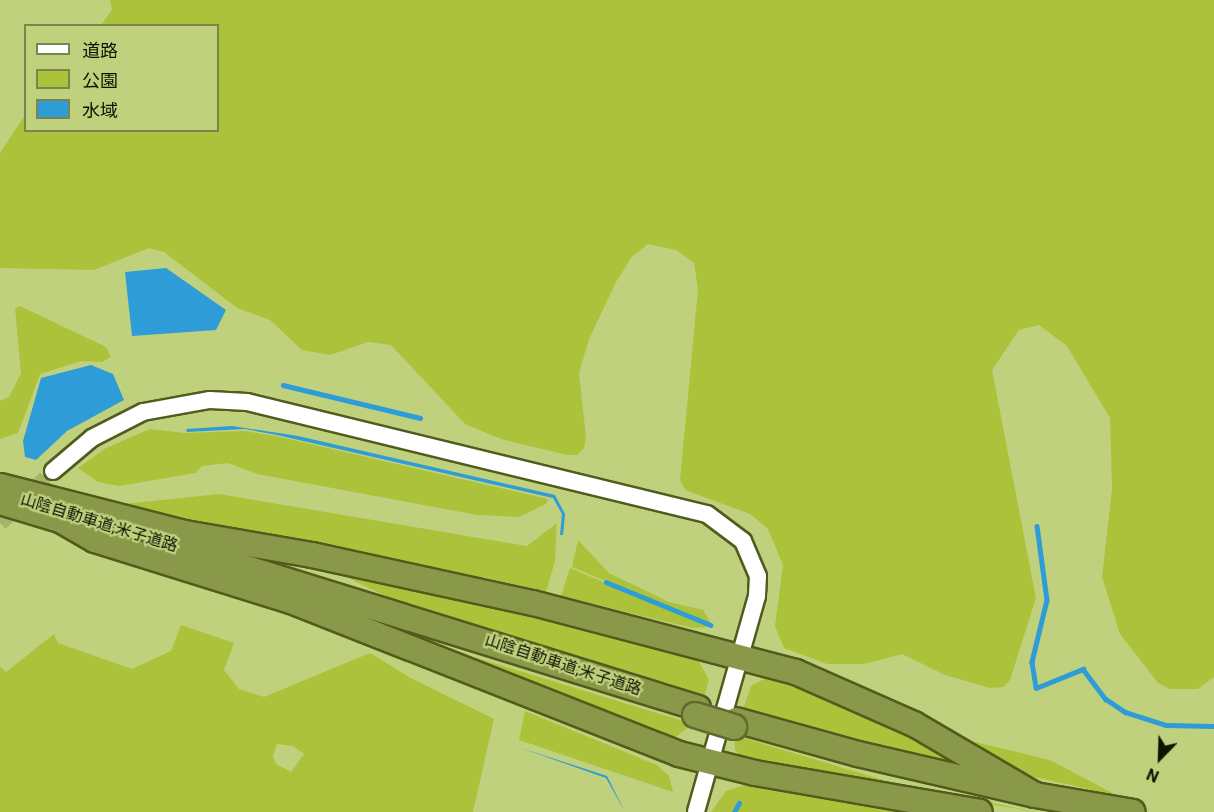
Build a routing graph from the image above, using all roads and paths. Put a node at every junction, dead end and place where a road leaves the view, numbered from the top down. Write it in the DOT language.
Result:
graph roads {
  1 [pos="53,471"];
  2 [pos="0,486"];
  3 [pos="0,493"];
  4 [pos="0,502"];
  5 [pos="62,521"];
  6 [pos="740,656"];
  7 [pos="696,711"];
  8 [pos="735,723"];
  9 [pos="709,763"];
  10 [pos="1035,795"];
  11 [pos="696,812"];
  12 [pos="980,812"];
  13 [pos="1084,812"];
  14 [pos="1133,812"];
  1 -- 6 [label="street"];
  2 -- 6 [label="highway"];
  3 -- 7 [label="highway, 山陰自動車道;米子道路"];
  4 -- 5 [label="highway, 山陰自動車道;米子道路"];
  5 -- 7 [label="highway, 山陰自動車道;米子道路"];
  5 -- 9 [label="highway"];
  6 -- 9 [label="street"];
  6 -- 10 [label="highway"];
  7 -- 8 [label="highway, 山陰自動車道;米子道路, bridge"];
  8 -- 10 [label="highway, 山陰自動車道;米子道路"];
  8 -- 13 [label="highway, 山陰自動車道;米子道路"];
  9 -- 11 [label="street"];
  9 -- 12 [label="highway"];
  10 -- 14 [label="highway, 山陰自動車道;米子道路"];
}
